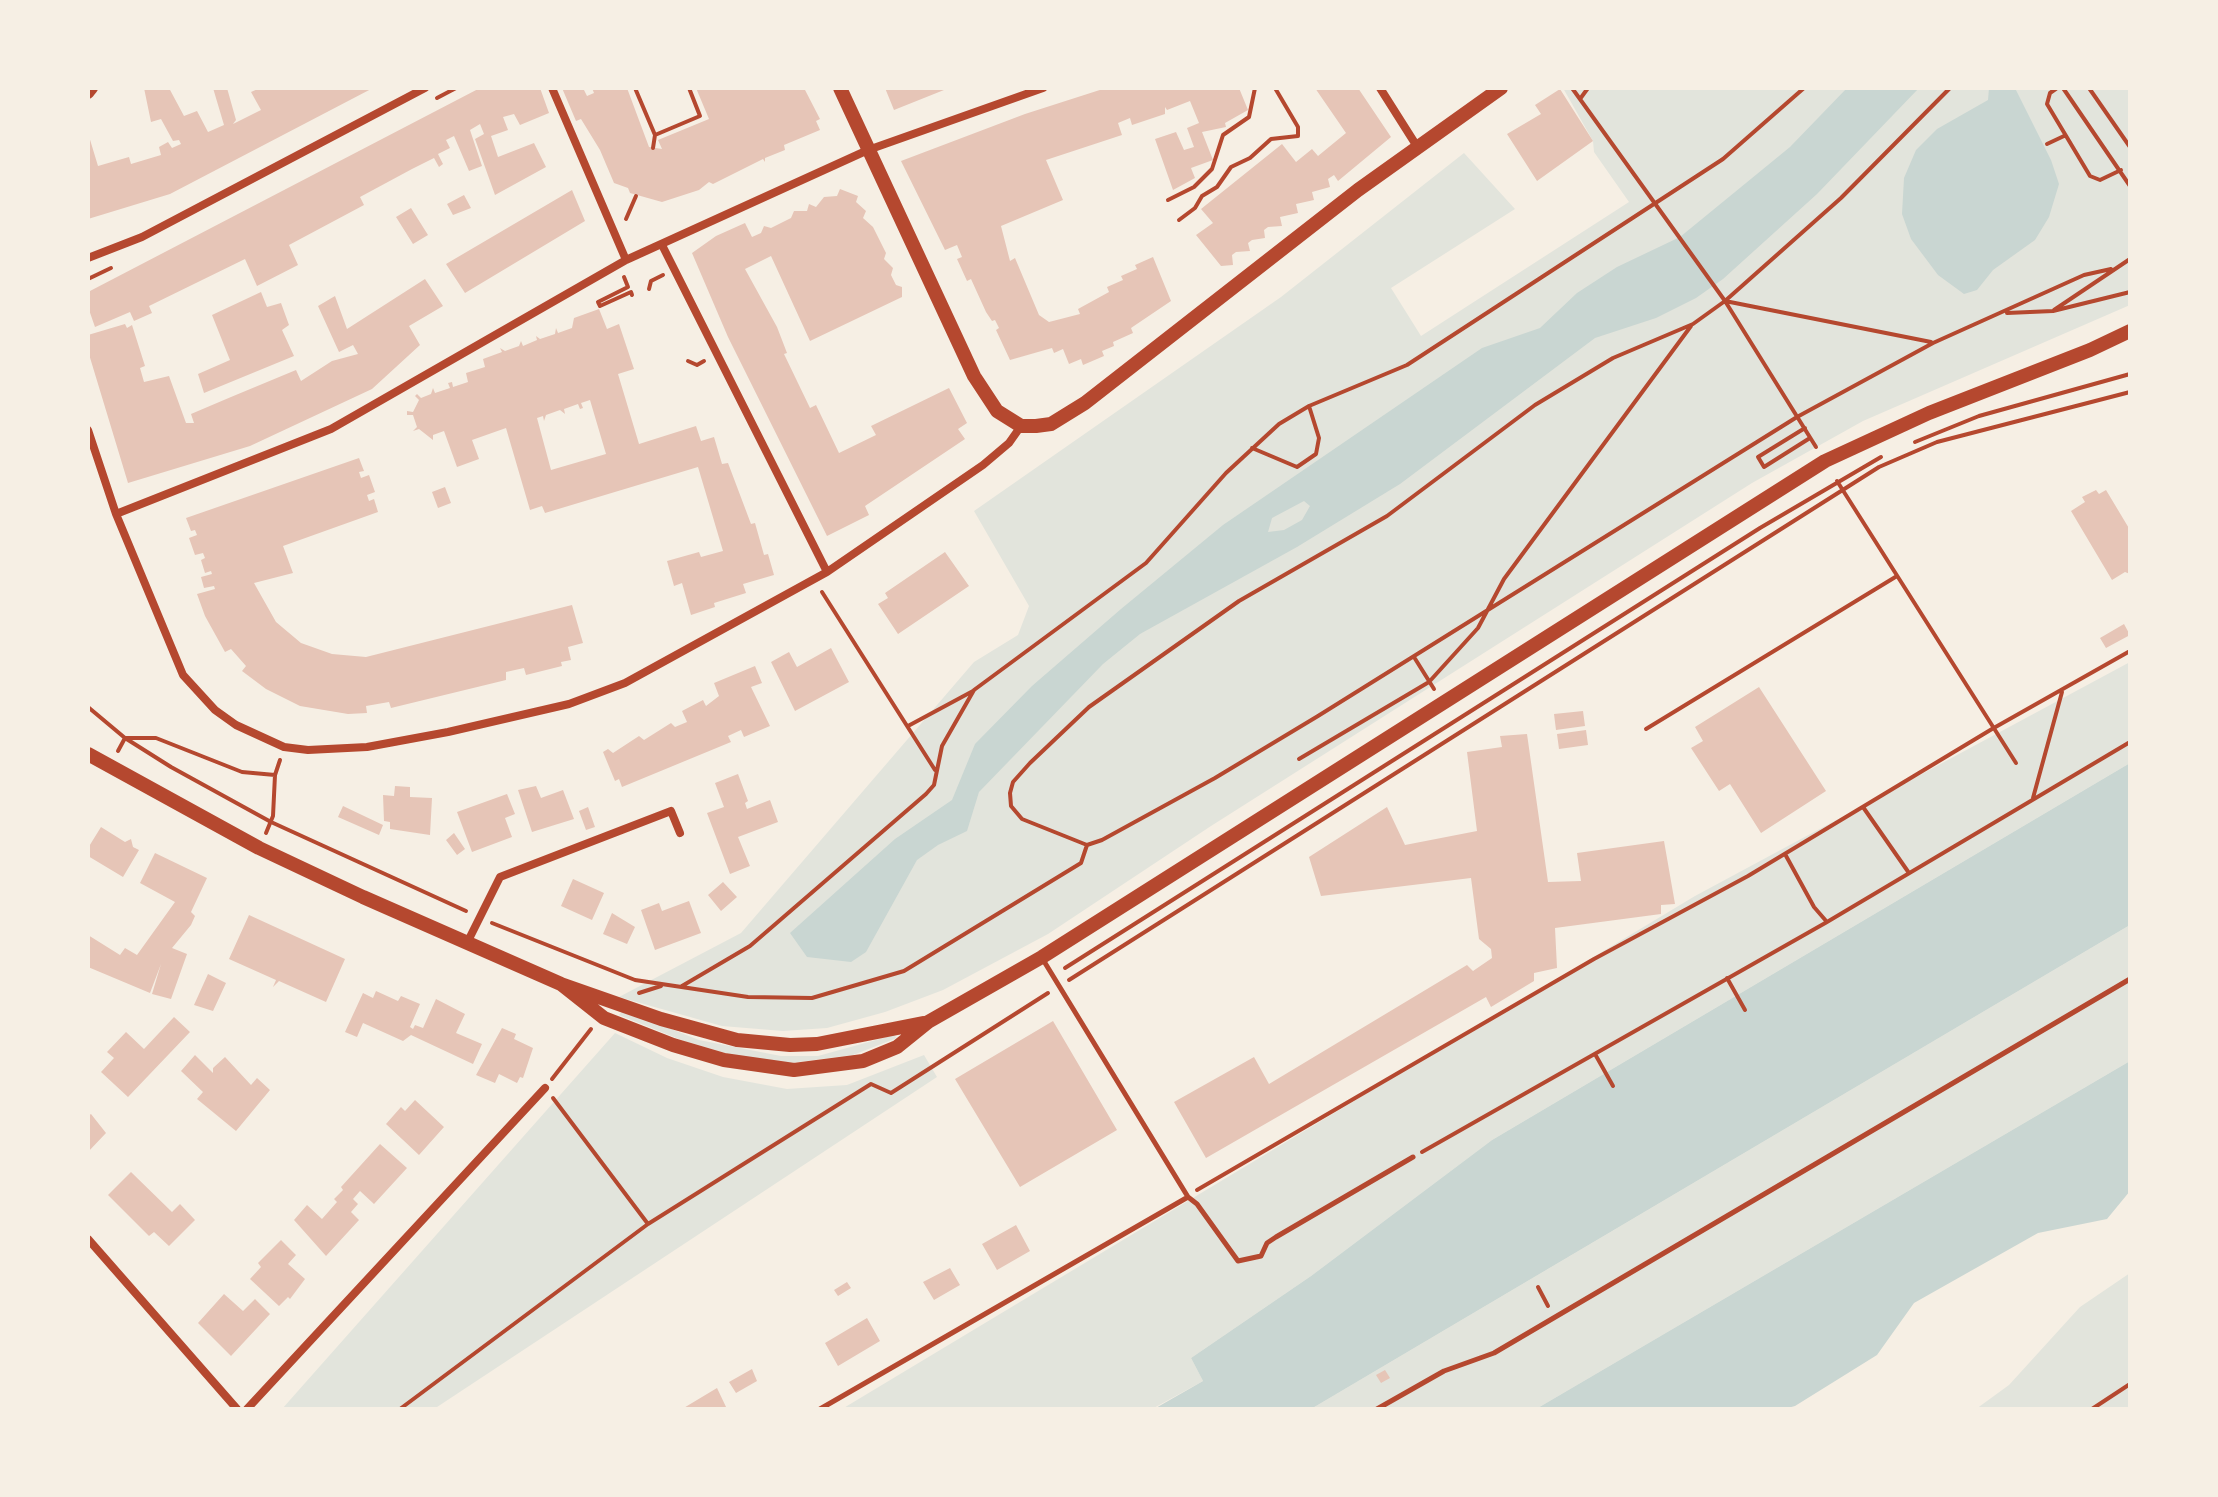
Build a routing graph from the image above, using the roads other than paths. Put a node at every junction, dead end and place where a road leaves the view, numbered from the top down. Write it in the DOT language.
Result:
graph roads {
  1 [pos="92,88"];
  2 [pos="425,88"];
  3 [pos="552,88"];
  4 [pos="840,88"];
  5 [pos="1043,88"];
  6 [pos="1380,88"];
  7 [pos="1501,88"];
  8 [pos="88,93"];
  9 [pos="1418,148"];
  10 [pos="868,150"];
  11 [pos="662,245"];
  12 [pos="88,258"];
  13 [pos="622,262"];
  14 [pos="2127,333"];
  15 [pos="1014,423"];
  16 [pos="88,430"];
  17 [pos="116,514"];
  18 [pos="827,572"];
  19 [pos="88,754"];
  20 [pos="680,833"];
  21 [pos="467,943"];
  22 [pos="1042,957"];
  23 [pos="2130,979"];
  24 [pos="561,984"];
  25 [pos="928,1022"];
  26 [pos="545,1088"];
  27 [pos="1413,1157"];
  28 [pos="1188,1197"];
  29 [pos="88,1239"];
  30 [pos="237,1409"];
  31 [pos="247,1409"];
  32 [pos="820,1409"];
  33 [pos="1377,1409"];
  1 -- 8 [label="street"];
  2 -- 12 [label="street"];
  3 -- 13 [label="street"];
  4 -- 10 [label="main road"];
  5 -- 10 [label="street"];
  6 -- 9 [label="street"];
  7 -- 9 [label="main road"];
  9 -- 15 [label="main road"];
  10 -- 11 [label="street"];
  10 -- 15 [label="main road"];
  11 -- 13 [label="street"];
  11 -- 18 [label="street"];
  13 -- 17 [label="street"];
  14 -- 22 [label="main road"];
  15 -- 18 [label="street"];
  16 -- 17 [label="street"];
  17 -- 18 [label="street"];
  19 -- 21 [label="main road"];
  20 -- 21 [label="street"];
  21 -- 24 [label="main road"];
  22 -- 25 [label="main road"];
  22 -- 28 [label="lane"];
  23 -- 33 [label="lane"];
  24 -- 25 [label="main road"];
  24 -- 25 [label="main road"];
  26 -- 31 [label="street"];
  27 -- 28 [label="lane"];
  28 -- 32 [label="lane"];
  29 -- 30 [label="street"];
}
